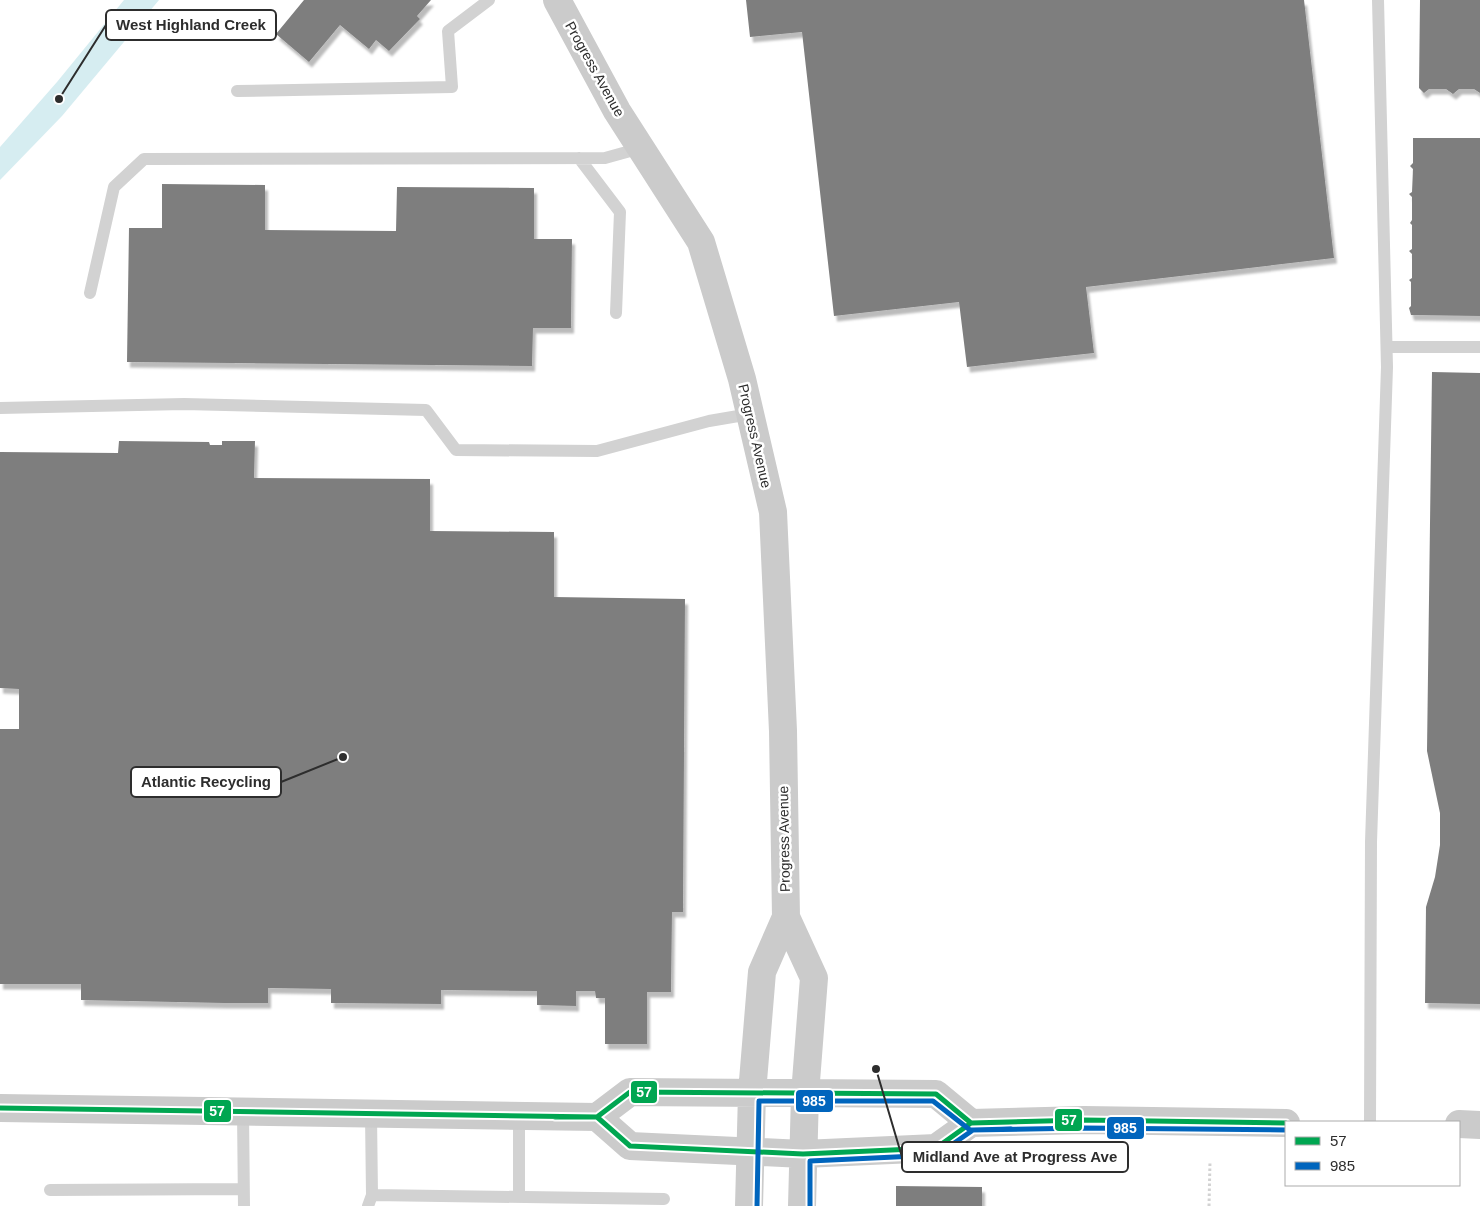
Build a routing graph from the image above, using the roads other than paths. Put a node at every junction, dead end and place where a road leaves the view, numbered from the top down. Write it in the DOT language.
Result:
graph roads {
  1 [pos="489,0"];
  2 [pos="556,0"];
  3 [pos="1378,0"];
  4 [pos="237,91"];
  5 [pos="641,148"];
  6 [pos="579,158"];
  7 [pos="90,292"];
  8 [pos="616,313"];
  9 [pos="1386,347"];
  10 [pos="1480,347"];
  11 [pos="0,408"];
  12 [pos="750,414"];
  13 [pos="786,917"];
  14 [pos="752,1093"];
  15 [pos="805,1094"];
  16 [pos="0,1108"];
  17 [pos="243,1112"];
  18 [pos="371,1115"];
  19 [pos="519,1117"];
  20 [pos="597,1117"];
  21 [pos="1370,1121"];
  22 [pos="971,1123"];
  23 [pos="1285,1123"];
  24 [pos="1460,1124"];
  25 [pos="1480,1125"];
  26 [pos="751,1150"];
  27 [pos="804,1154"];
  28 [pos="243,1189"];
  29 [pos="50,1190"];
  30 [pos="519,1197"];
  31 [pos="664,1199"];
  32 [pos="370,1200"];
  33 [pos="244,1206"];
  34 [pos="749,1206"];
  35 [pos="802,1206"];
  1 -- 4 [label="lane"];
  2 -- 5 [label="main road, Progress Avenue"];
  3 -- 9 [label="lane"];
  5 -- 6 [label="lane"];
  5 -- 12 [label="main road, Progress Avenue"];
  6 -- 7 [label="lane"];
  6 -- 8 [label="lane"];
  9 -- 10 [label="lane"];
  9 -- 21 [label="lane"];
  11 -- 12 [label="lane"];
  12 -- 13 [label="main road, Progress Avenue"];
  13 -- 14 [label="main road, Progress Avenue"];
  13 -- 15 [label="main road, Progress Avenue"];
  14 -- 15 [label="main road"];
  14 -- 20 [label="main road"];
  14 -- 26 [label="main road, Progress Avenue"];
  15 -- 22 [label="main road"];
  15 -- 27 [label="main road, Progress Avenue"];
  16 -- 17 [label="main road"];
  17 -- 18 [label="main road"];
  17 -- 28 [label="lane"];
  18 -- 19 [label="main road"];
  18 -- 32 [label="lane"];
  19 -- 20 [label="main road"];
  19 -- 30 [label="lane"];
  20 -- 26 [label="main road"];
  22 -- 23 [label="main road"];
  22 -- 27 [label="main road"];
  24 -- 25 [label="main road"];
  26 -- 27 [label="main road"];
  26 -- 34 [label="main road, Progress Avenue"];
  27 -- 35 [label="main road, Progress Avenue"];
  28 -- 29 [label="lane"];
  28 -- 33 [label="lane"];
  30 -- 31 [label="lane"];
  30 -- 32 [label="lane"];
}
